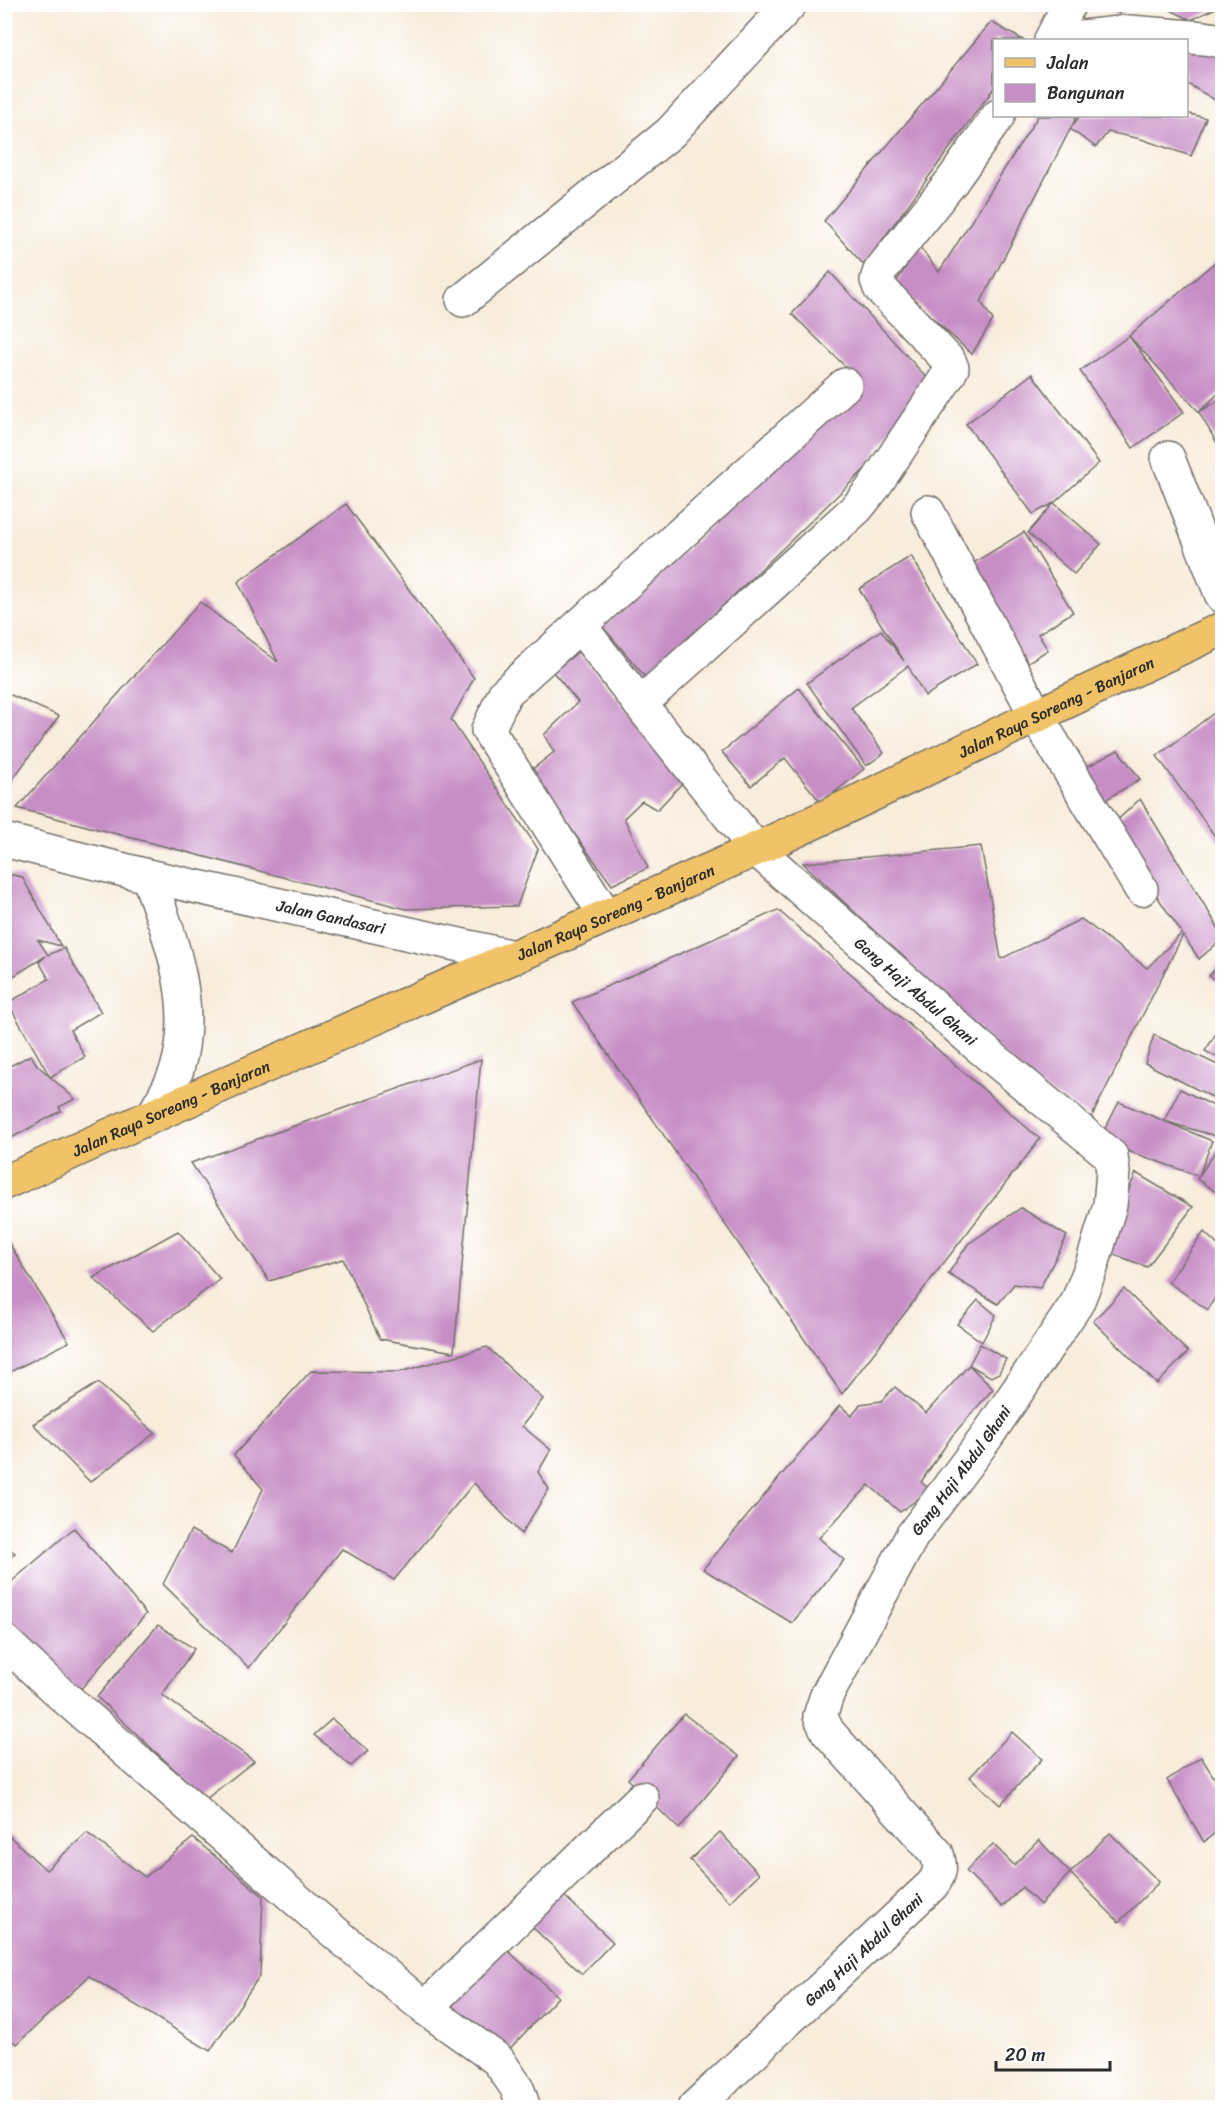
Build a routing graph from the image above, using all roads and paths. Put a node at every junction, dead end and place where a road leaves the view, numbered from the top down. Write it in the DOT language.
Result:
graph roads {
  1 [pos="790,4"];
  2 [pos="1069,4"];
  3 [pos="1053,39"];
  4 [pos="1062,39"];
  5 [pos="1222,41"];
  6 [pos="997,117"];
  7 [pos="464,300"];
  8 [pos="845,386"];
  9 [pos="1168,458"];
  10 [pos="928,512"];
  11 [pos="1222,596"];
  12 [pos="580,626"];
  13 [pos="1219,636"];
  14 [pos="640,704"];
  15 [pos="1036,717"];
  16 [pos="4,840"];
  17 [pos="756,849"];
  18 [pos="148,876"];
  19 [pos="1141,889"];
  20 [pos="606,916"];
  21 [pos="514,957"];
  22 [pos="154,1114"];
  23 [pos="4,1183"];
  24 [pos="4,1641"];
  25 [pos="642,1798"];
  26 [pos="425,2008"];
  27 [pos="524,2108"];
  28 [pos="694,2108"];
  1 -- 7 [label="street"];
  2 -- 3 [label="street"];
  4 -- 5 [label="street"];
  6 -- 14 [label="street"];
  8 -- 12 [label="street"];
  9 -- 11 [label="street"];
  10 -- 15 [label="street"];
  12 -- 14 [label="street"];
  12 -- 20 [label="street"];
  13 -- 15 [label="main road, Jalan Raya Soreang - Banjaran"];
  14 -- 17 [label="street"];
  15 -- 17 [label="main road, Jalan Raya Soreang - Banjaran"];
  15 -- 19 [label="street"];
  16 -- 18 [label="street, Jalan Gandasari"];
  17 -- 20 [label="main road, Jalan Raya Soreang - Banjaran"];
  17 -- 28 [label="street, Gang Haji Abdul Ghani"];
  18 -- 21 [label="street, Jalan Gandasari"];
  18 -- 22 [label="street"];
  20 -- 21 [label="main road, Jalan Raya Soreang - Banjaran"];
  21 -- 22 [label="main road, Jalan Raya Soreang - Banjaran"];
  22 -- 23 [label="main road, Jalan Raya Soreang - Banjaran"];
  24 -- 26 [label="street"];
  25 -- 26 [label="street"];
  26 -- 27 [label="street"];
}
